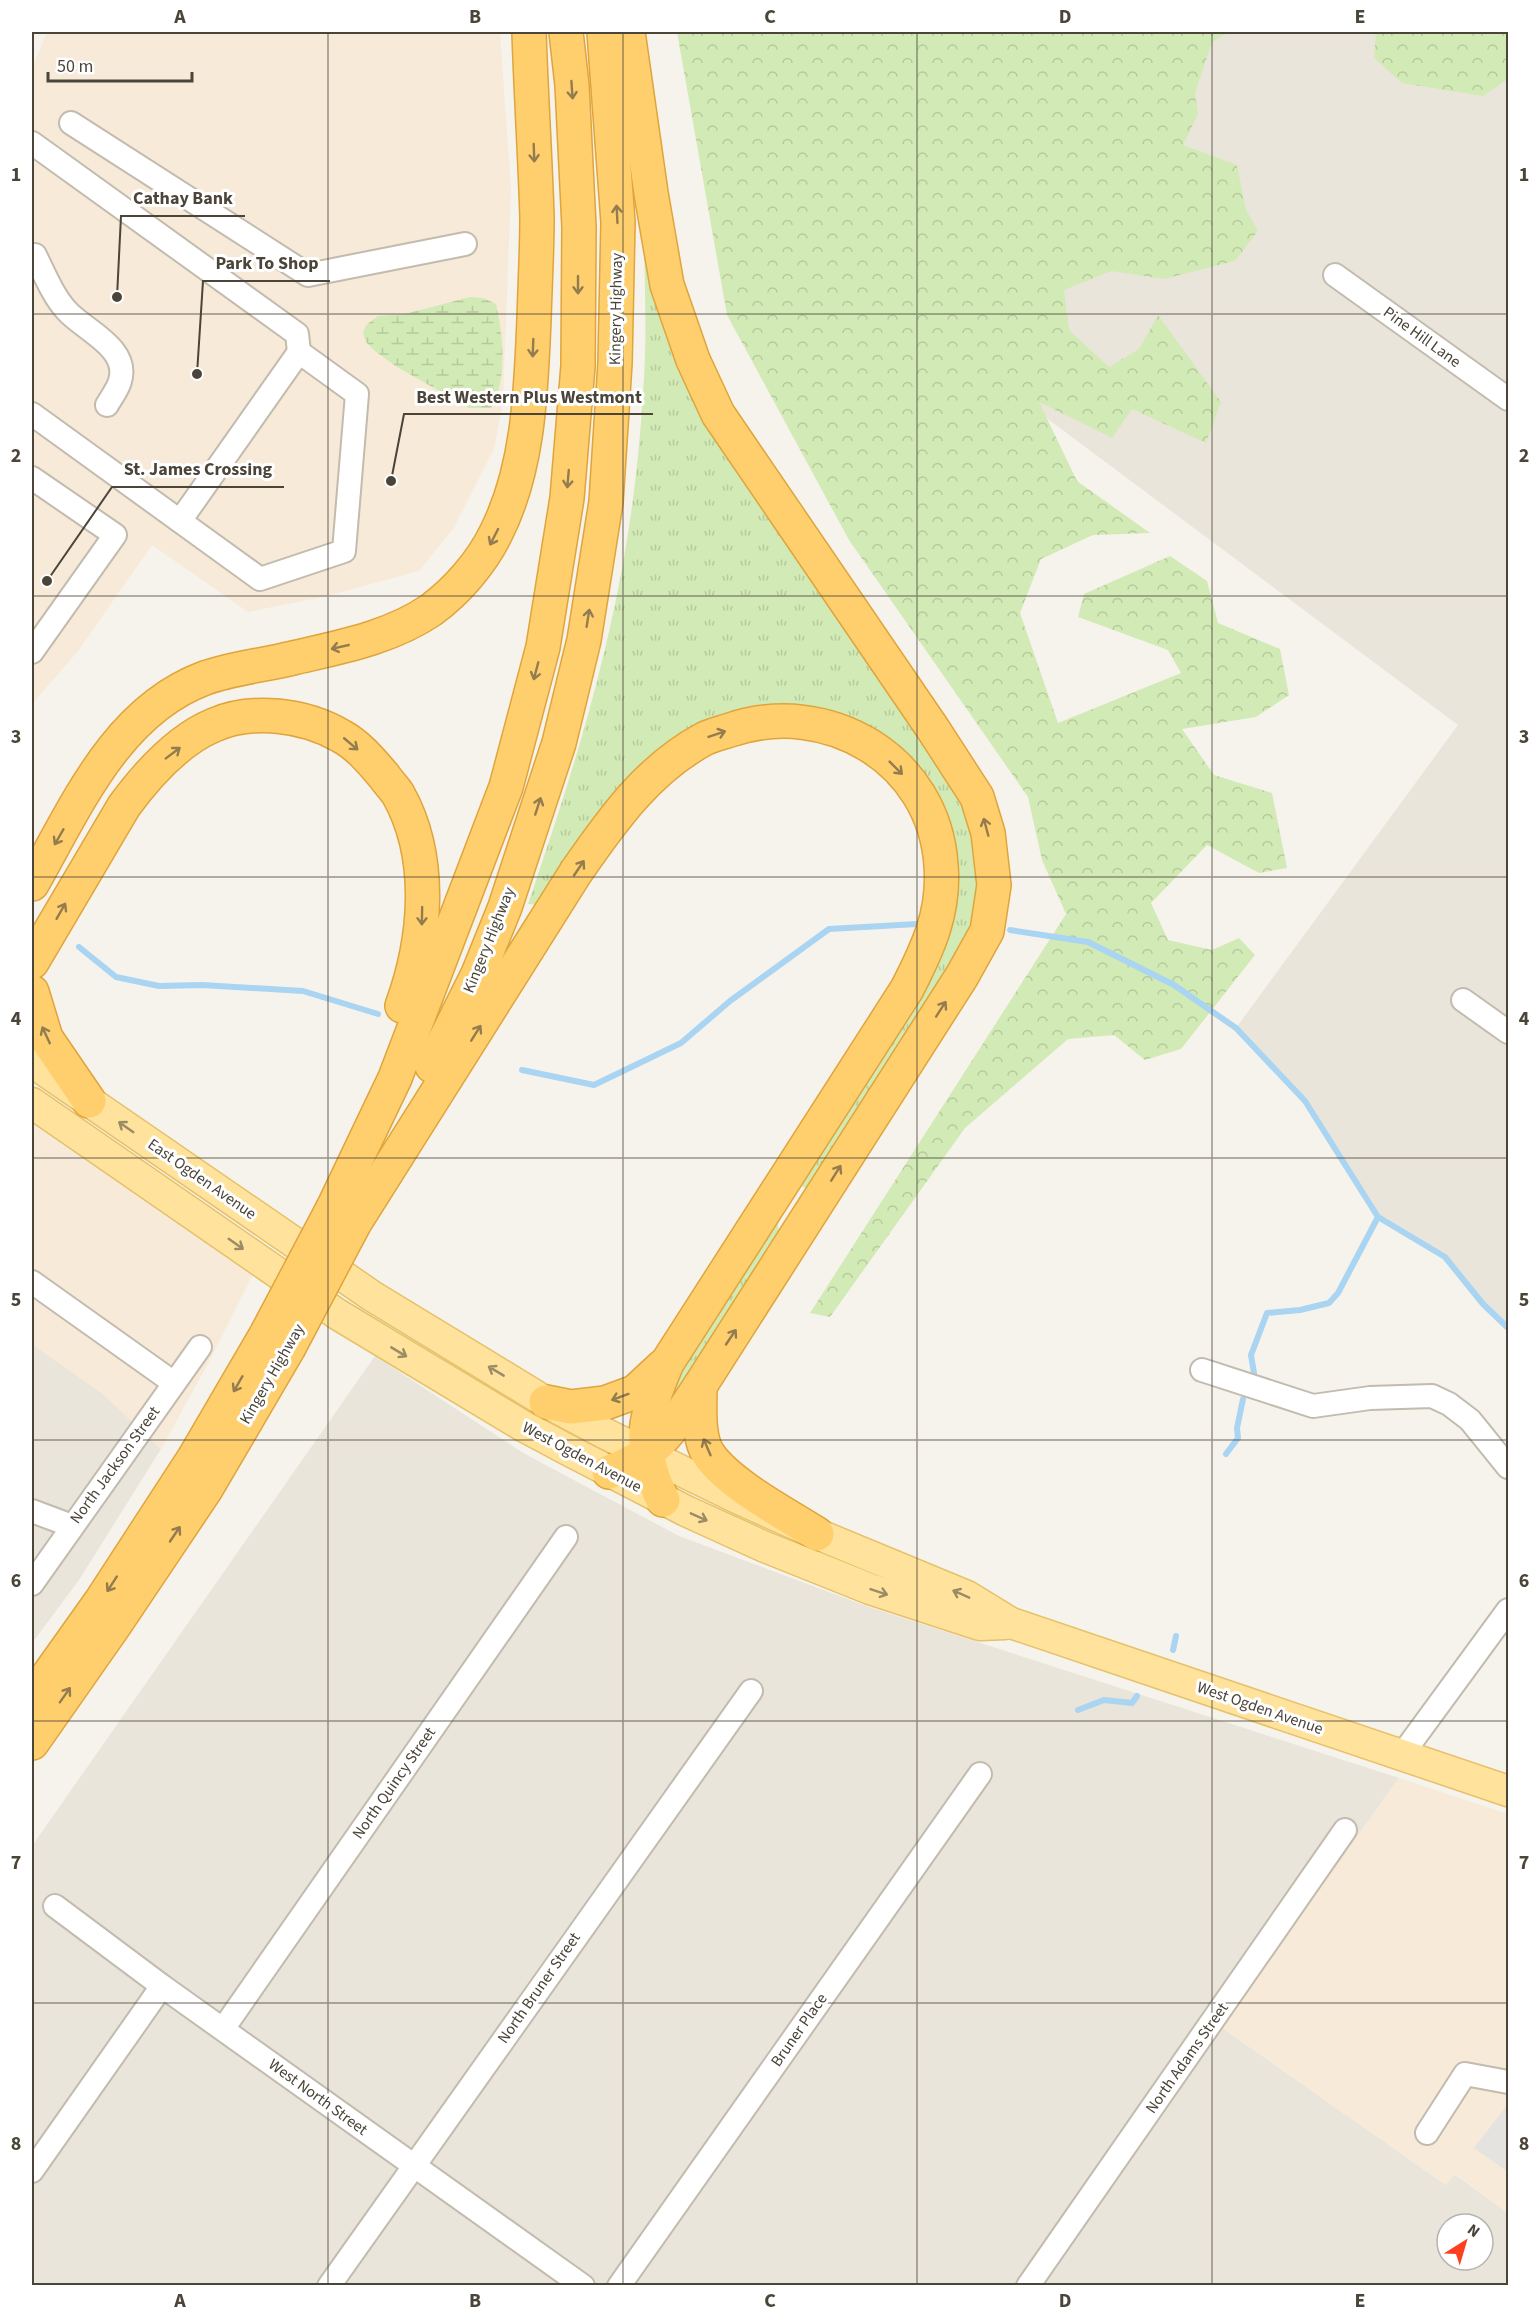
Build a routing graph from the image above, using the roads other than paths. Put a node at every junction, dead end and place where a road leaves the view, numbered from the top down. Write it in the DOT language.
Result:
graph roads {
  1 [pos="529,32"];
  2 [pos="566,32"];
  3 [pos="604,32"];
  4 [pos="628,32"];
  5 [pos="71,123"];
  6 [pos="32,143"];
  7 [pos="465,244"];
  8 [pos="33,256"];
  9 [pos="1335,275"];
  10 [pos="299,352"];
  11 [pos="1509,399"];
  12 [pos="107,405"];
  13 [pos="32,414"];
  14 [pos="32,478"];
  15 [pos="180,521"];
  16 [pos="32,652"];
  17 [pos="32,884"];
  18 [pos="32,962"];
  19 [pos="32,992"];
  20 [pos="1463,1000"];
  21 [pos="1509,1032"];
  22 [pos="32,1062"];
  23 [pos="89,1101"];
  24 [pos="32,1103"];
  25 [pos="188,1211"];
  26 [pos="343,1216"];
  27 [pos="32,1282"];
  28 [pos="372,1296"];
  29 [pos="278,1341"];
  30 [pos="200,1347"];
  31 [pos="666,1363"];
  32 [pos="1202,1370"];
  33 [pos="174,1383"];
  34 [pos="700,1386"];
  35 [pos="546,1401"];
  36 [pos="647,1454"];
  37 [pos="1509,1467"];
  38 [pos="609,1472"];
  39 [pos="663,1500"];
  40 [pos="32,1511"];
  41 [pos="72,1526"];
  42 [pos="817,1534"];
  43 [pos="566,1537"];
  44 [pos="32,1584"];
  45 [pos="1509,1610"];
  46 [pos="1011,1623"];
  47 [pos="751,1691"];
  48 [pos="32,1698"];
  49 [pos="32,1743"];
  50 [pos="1401,1756"];
  51 [pos="980,1774"];
  52 [pos="1509,1791"];
  53 [pos="1345,1830"];
  54 [pos="55,1906"];
  55 [pos="162,1986"];
  56 [pos="223,2029"];
  57 [pos="1509,2082"];
  58 [pos="1427,2133"];
  59 [pos="413,2165"];
  60 [pos="32,2171"];
  61 [pos="329,2286"];
  62 [pos="584,2286"];
  63 [pos="619,2286"];
  64 [pos="1028,2286"];
  1 -- 17 [label="highway, one-way"];
  2 -- 26 [label="highway, Kingery Highway, one-way"];
  26 -- 3 [label="highway, Kingery Highway, one-way"];
  34 -- 4 [label="highway, one-way"];
  5 -- 7 [label="street"];
  6 -- 10 [label="street"];
  8 -- 12 [label="street"];
  9 -- 11 [label="street, Pine Hill Lane"];
  10 -- 15 [label="street"];
  10 -- 15 [label="street"];
  13 -- 15 [label="street"];
  14 -- 16 [label="street"];
  18 -- 26 [label="highway, one-way"];
  23 -- 19 [label="highway, one-way"];
  20 -- 21 [label="street"];
  22 -- 23 [label="main road, East Ogden Avenue"];
  28 -- 23 [label="main road, East Ogden Avenue, one-way"];
  24 -- 25 [label="main road, East Ogden Avenue"];
  25 -- 38 [label="main road, West Ogden Avenue, one-way"];
  26 -- 29 [label="highway, Kingery Highway, bridge"];
  26 -- 31 [label="highway, one-way"];
  27 -- 33 [label="street"];
  35 -- 28 [label="main road, West Ogden Avenue, one-way"];
  29 -- 48 [label="highway, Kingery Highway, one-way"];
  49 -- 29 [label="highway, Kingery Highway, one-way"];
  30 -- 33 [label="street, North Jackson Street"];
  31 -- 35 [label="highway, one-way"];
  31 -- 36 [label="highway"];
  32 -- 37 [label="street"];
  33 -- 41 [label="street, North Jackson Street"];
  34 -- 36 [label="highway"];
  42 -- 34 [label="highway, one-way"];
  35 -- 36 [label="main road, West Ogden Avenue"];
  36 -- 38 [label="highway"];
  36 -- 39 [label="highway"];
  36 -- 42 [label="main road, West Ogden Avenue"];
  38 -- 39 [label="main road, West Ogden Avenue"];
  39 -- 46 [label="main road, West Ogden Avenue, one-way"];
  40 -- 41 [label="street"];
  41 -- 44 [label="street, North Jackson Street"];
  46 -- 42 [label="main road, West Ogden Avenue, one-way"];
  43 -- 56 [label="street, North Quincy Street"];
  45 -- 50 [label="street"];
  46 -- 50 [label="main road, West Ogden Avenue"];
  47 -- 59 [label="street, North Bruner Street"];
  50 -- 52 [label="main road, West Ogden Avenue"];
  51 -- 63 [label="street, Bruner Place"];
  53 -- 64 [label="street, North Adams Street"];
  54 -- 55 [label="street, West North Street"];
  55 -- 56 [label="street, West North Street"];
  55 -- 60 [label="street"];
  56 -- 59 [label="street, West North Street"];
  57 -- 58 [label="street"];
  59 -- 61 [label="street, North Bruner Street"];
  59 -- 62 [label="street, West North Street"];
}
